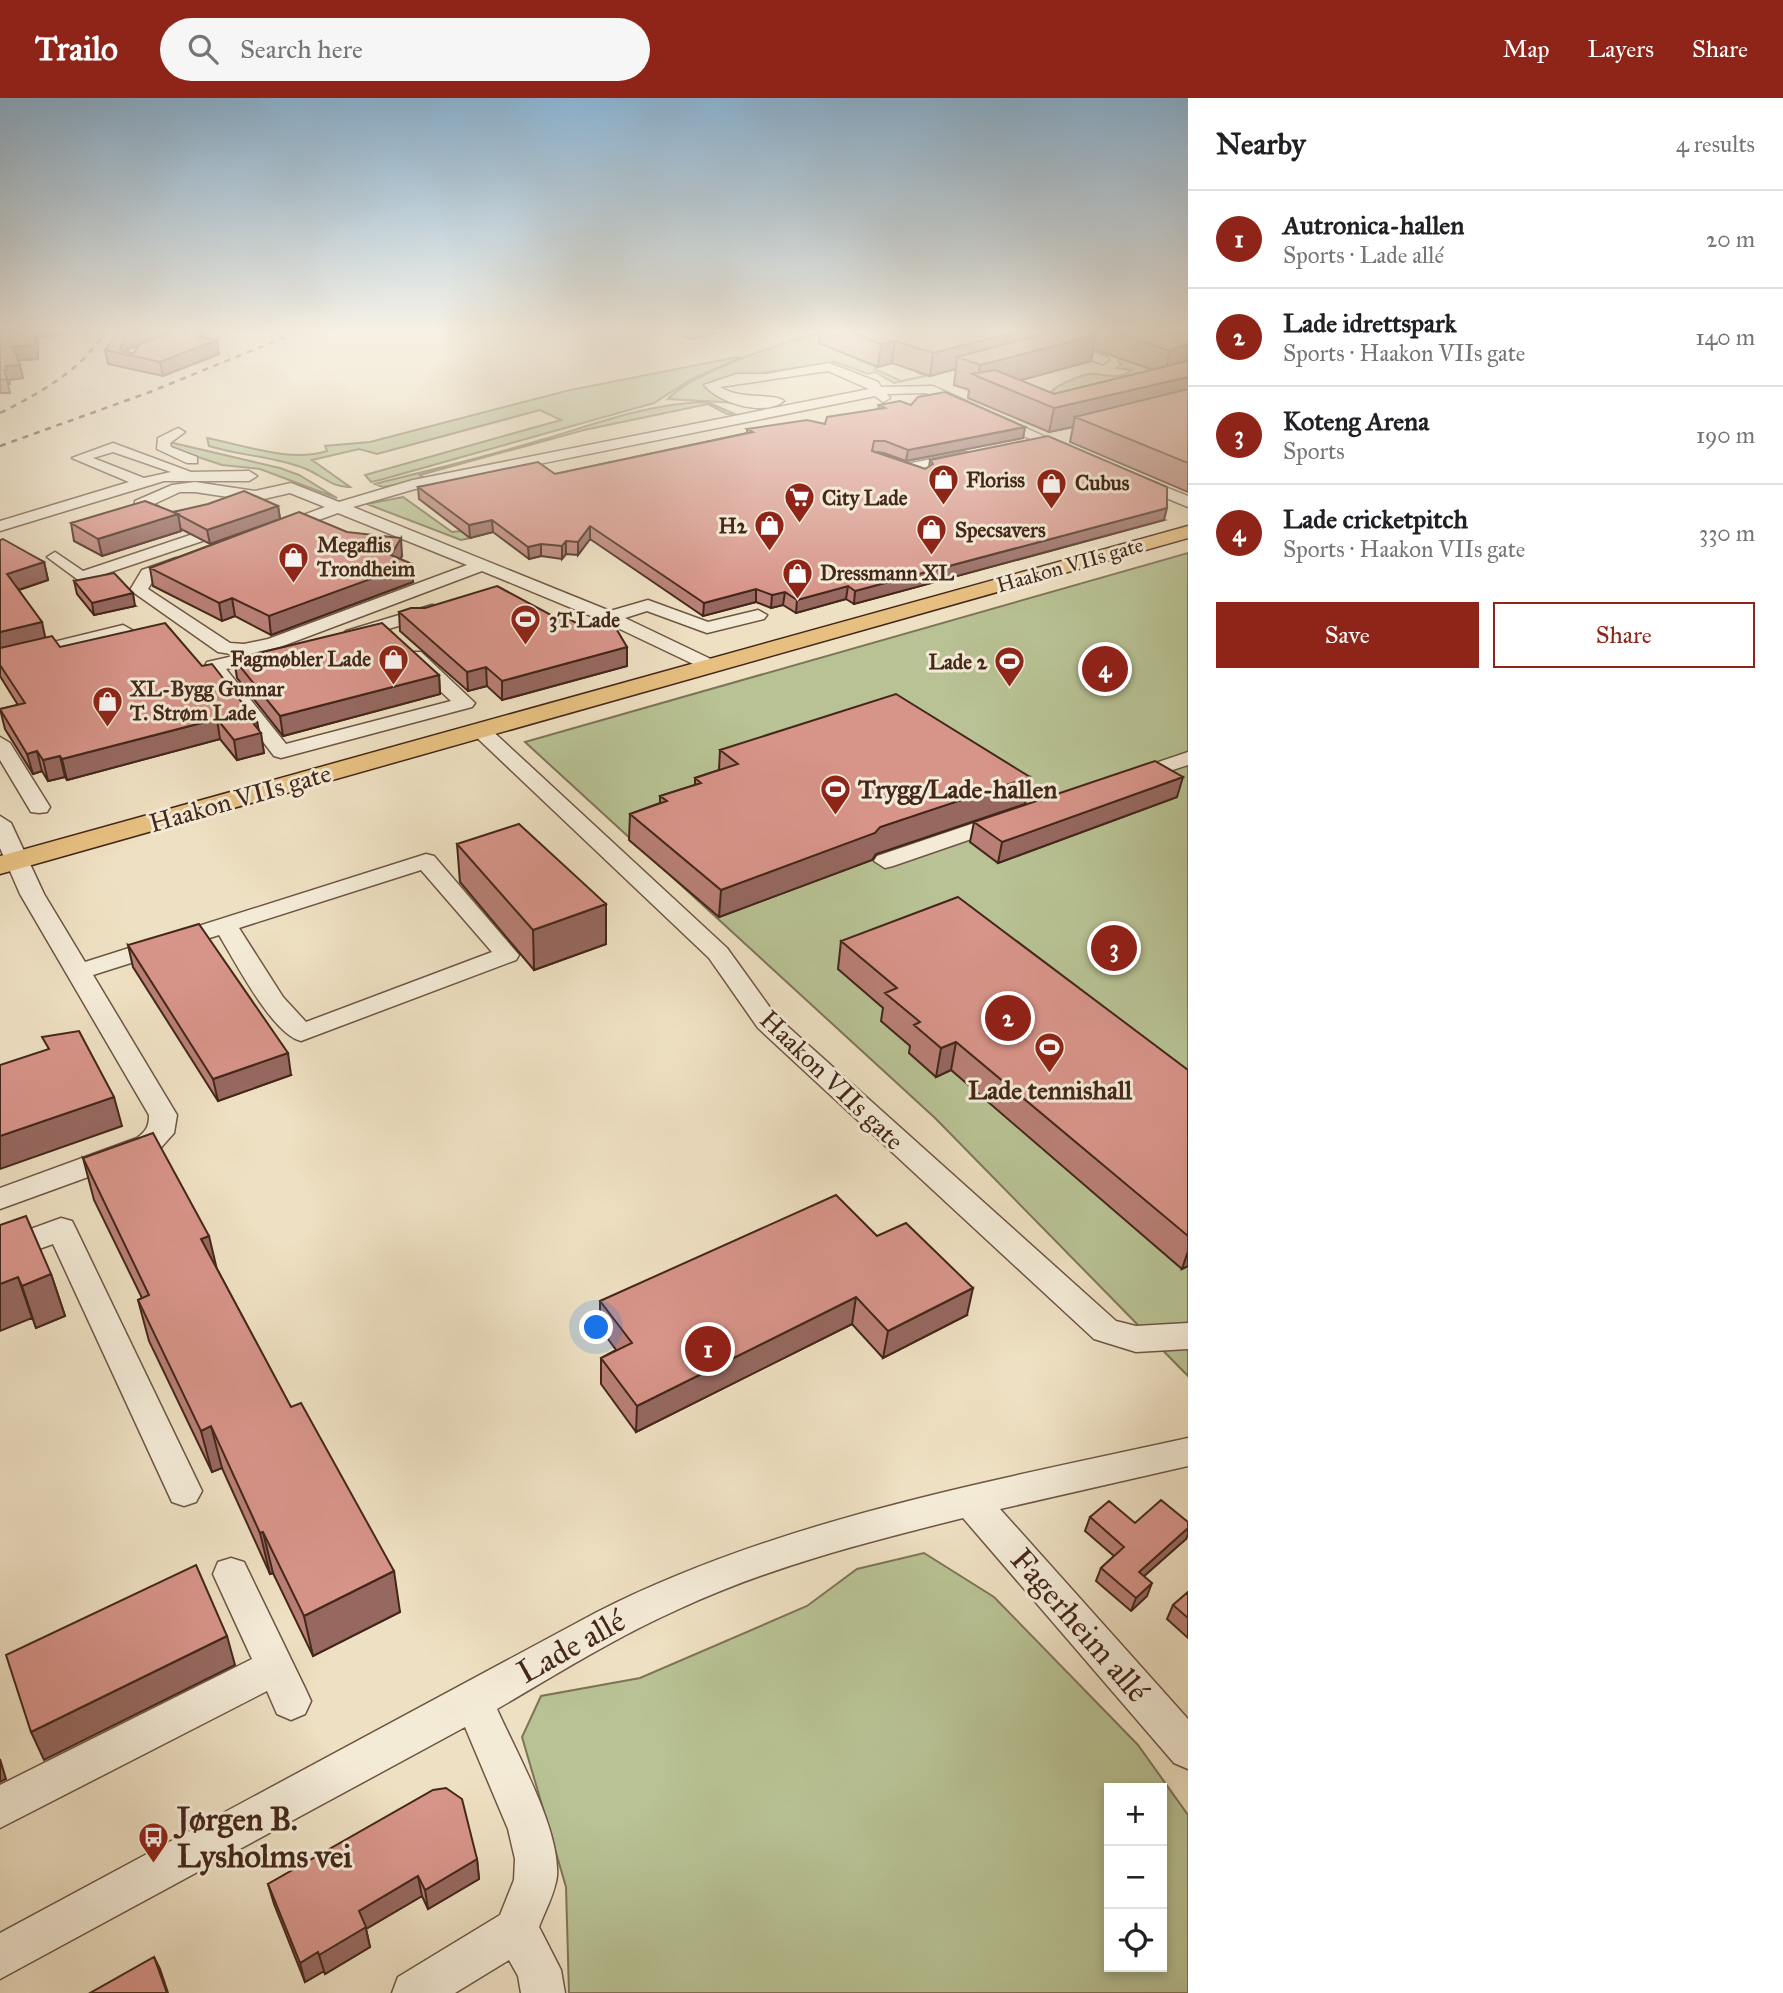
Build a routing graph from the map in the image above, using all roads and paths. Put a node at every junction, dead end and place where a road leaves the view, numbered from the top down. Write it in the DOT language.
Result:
graph roads {
  1 [pos="739,417"];
  2 [pos="993,417"];
  3 [pos="177,432"];
  4 [pos="1075,433"];
  5 [pos="1013,446"];
  6 [pos="1044,446"];
  7 [pos="982,452"];
  8 [pos="1083,461"];
  9 [pos="888,462"];
  10 [pos="907,468"];
  11 [pos="974,468"];
  12 [pos="208,476"];
  13 [pos="249,477"];
  14 [pos="1122,479"];
  15 [pos="141,482"];
  16 [pos="291,488"];
  17 [pos="255,496"];
  18 [pos="317,497"];
  19 [pos="1188,502"];
  20 [pos="291,506"];
  21 [pos="340,506"];
  22 [pos="217,507"];
  23 [pos="1188,513"];
  24 [pos="180,518"];
  25 [pos="0,526"];
  26 [pos="1188,532"];
  27 [pos="235,543"];
  28 [pos="54,557"];
  29 [pos="483,565"];
  30 [pos="515,578"];
  31 [pos="491,589"];
  32 [pos="455,602"];
  33 [pos="758,615"];
  34 [pos="609,617"];
  35 [pos="123,630"];
  36 [pos="198,630"];
  37 [pos="393,637"];
  38 [pos="0,662"];
  39 [pos="214,666"];
  40 [pos="710,666"];
  41 [pos="480,730"];
  42 [pos="0,743"];
  43 [pos="1188,758"];
  44 [pos="1109,785"];
  45 [pos="39,807"];
  46 [pos="1030,811"];
  47 [pos="0,823"];
  48 [pos="885,861"];
  49 [pos="14,868"];
  50 [pos="224,925"];
  51 [pos="78,972"];
  52 [pos="0,1199"];
  53 [pos="0,1252"];
  54 [pos="1188,1336"];
  55 [pos="1188,1452"];
  56 [pos="184,1491"];
  57 [pos="971,1502"];
  58 [pos="231,1574"];
  59 [pos="474,1701"];
  60 [pos="1188,1749"];
  61 [pos="0,1807"];
  62 [pos="516,1930"];
  63 [pos="0,1957"];
  64 [pos="414,1993"];
  65 [pos="543,1993"];
  1 -- 21 [label="street"];
  2 -- 6 [label="street"];
  3 -- 13 [label="street"];
  4 -- 6 [label="street"];
  5 -- 6 [label="street"];
  6 -- 8 [label="street"];
  7 -- 10 [label="street"];
  9 -- 10 [label="street"];
  10 -- 11 [label="street"];
  12 -- 13 [label="street"];
  12 -- 15 [label="street"];
  12 -- 15 [label="street"];
  13 -- 16 [label="street"];
  14 -- 19 [label="street"];
  14 -- 23 [label="street"];
  15 -- 25 [label="street"];
  16 -- 17 [label="street"];
  16 -- 18 [label="street"];
  17 -- 22 [label="street"];
  17 -- 24 [label="street"];
  18 -- 20 [label="street"];
  18 -- 21 [label="street"];
  21 -- 28 [label="street"];
  21 -- 29 [label="street"];
  26 -- 40 [label="main road, Haakon VIIs gate"];
  27 -- 36 [label="street"];
  29 -- 30 [label="street"];
  29 -- 36 [label="street"];
  30 -- 31 [label="street"];
  30 -- 34 [label="street"];
  32 -- 37 [label="street"];
  33 -- 34 [label="street"];
  34 -- 40 [label="street"];
  35 -- 38 [label="street"];
  36 -- 39 [label="street"];
  37 -- 39 [label="street"];
  37 -- 39 [label="street"];
  40 -- 41 [label="main road, Haakon VIIs gate"];
  41 -- 49 [label="main road, Haakon VIIs gate"];
  41 -- 54 [label="street, Haakon VIIs gate"];
  42 -- 45 [label="street"];
  43 -- 44 [label="street"];
  46 -- 48 [label="street"];
  47 -- 49 [label="street"];
  49 -- 51 [label="street"];
  50 -- 50 [label="street"];
  50 -- 51 [label="street"];
  51 -- 52 [label="street"];
  53 -- 56 [label="street"];
  55 -- 57 [label="street, Lade allé"];
  57 -- 59 [label="street, Lade allé"];
  57 -- 60 [label="street, Fagerheim allé"];
  58 -- 61 [label="street"];
  59 -- 62 [label="street"];
  59 -- 63 [label="street, Lade allé"];
  62 -- 64 [label="street"];
  62 -- 65 [label="street"];
}
